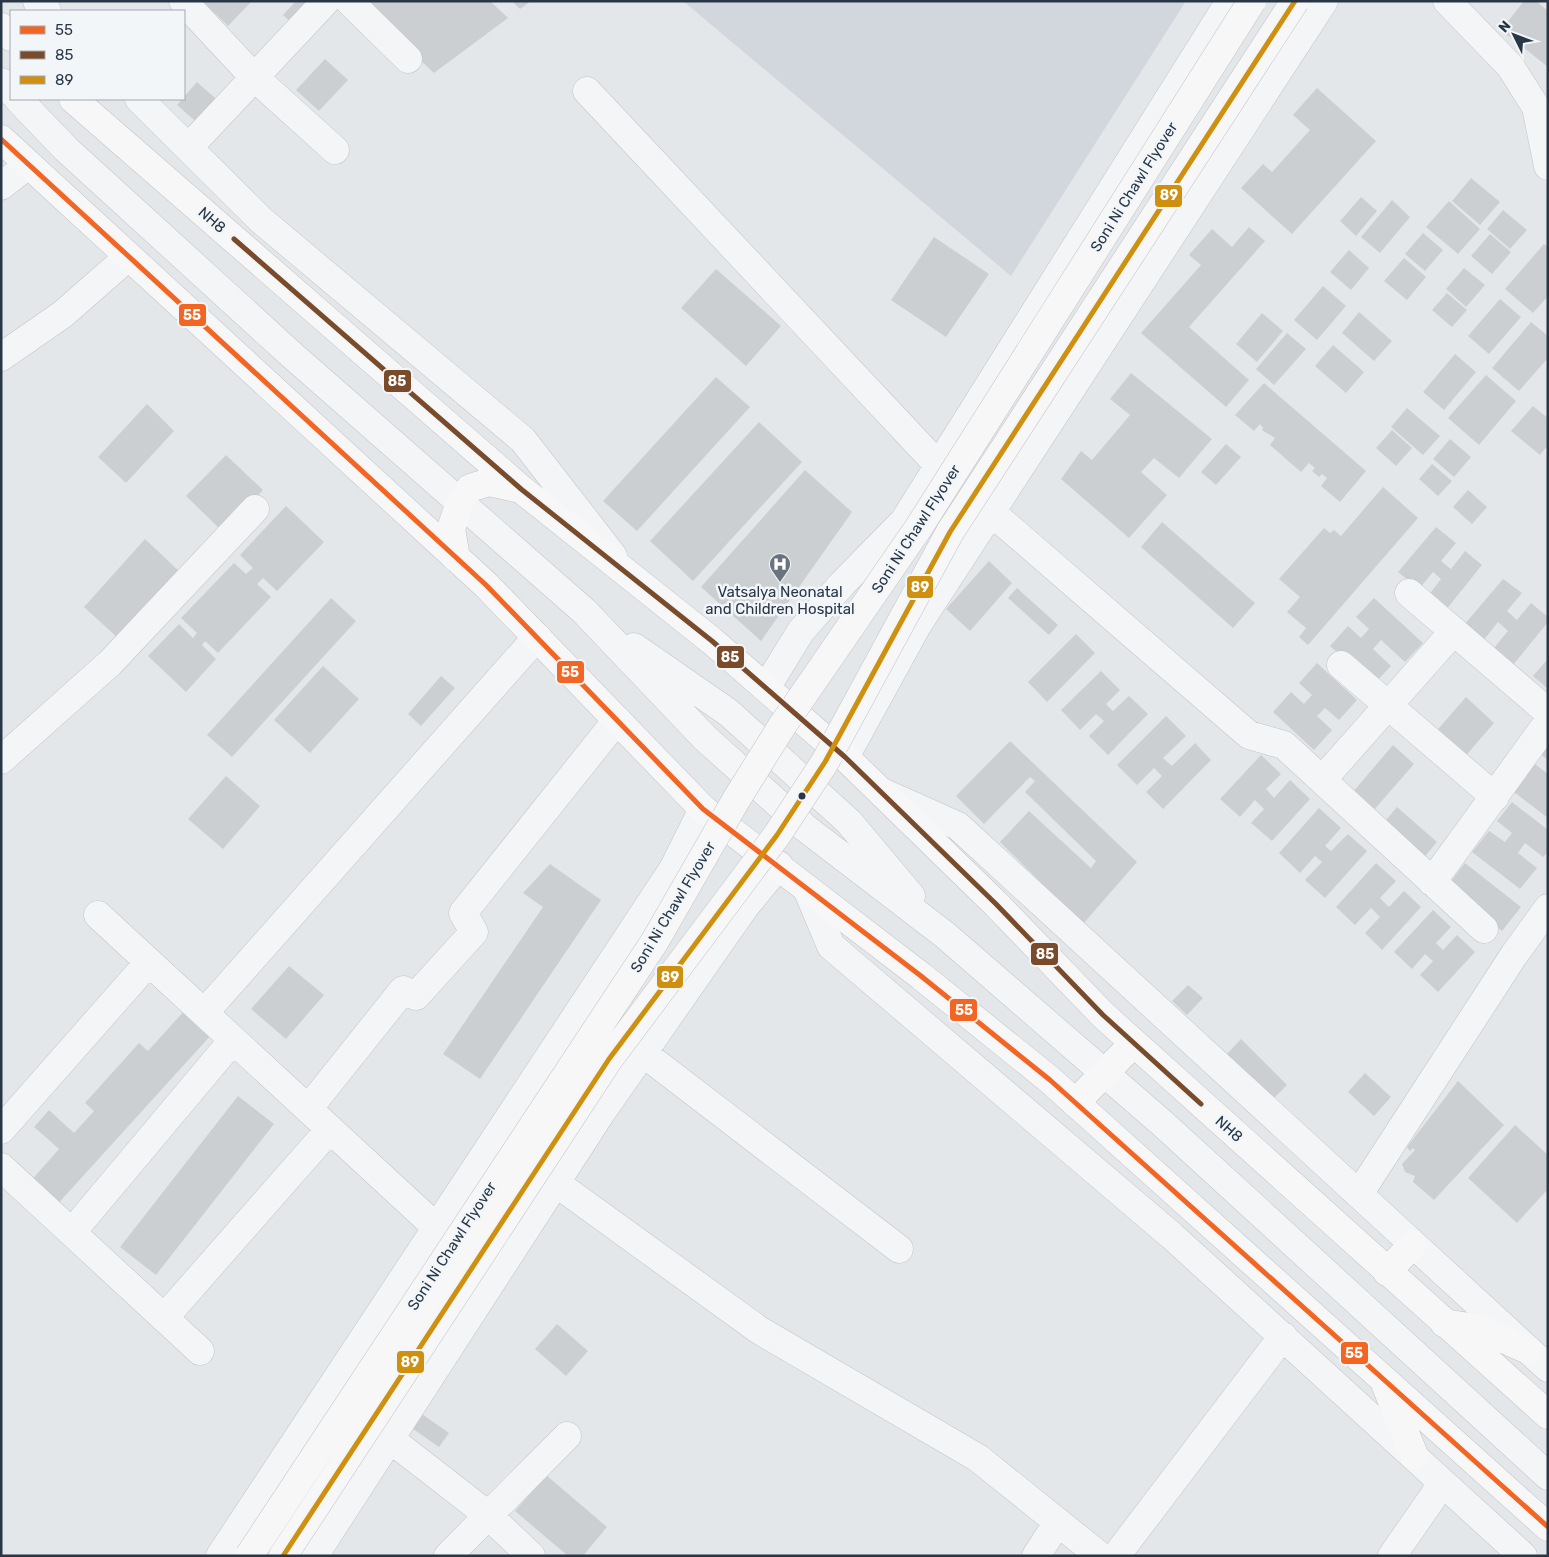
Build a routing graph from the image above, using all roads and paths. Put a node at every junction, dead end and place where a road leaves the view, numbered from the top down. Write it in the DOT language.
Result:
graph roads {
  1 [pos="37,1"];
  2 [pos="184,1"];
  3 [pos="326,1"];
  4 [pos="349,1"];
  5 [pos="1230,1"];
  6 [pos="1252,1"];
  7 [pos="1295,1"];
  8 [pos="1324,1"];
  9 [pos="1447,1"];
  10 [pos="46,10"];
  11 [pos="1,27"];
  12 [pos="10,36"];
  13 [pos="408,59"];
  14 [pos="254,76"];
  15 [pos="1,82"];
  16 [pos="10,91"];
  17 [pos="587,91"];
  18 [pos="19,100"];
  19 [pos="75,100"];
  20 [pos="140,100"];
  21 [pos="1542,112"];
  22 [pos="1,139"];
  23 [pos="188,147"];
  24 [pos="334,150"];
  25 [pos="28,165"];
  26 [pos="1548,166"];
  27 [pos="1,186"];
  28 [pos="128,257"];
  29 [pos="1,357"];
  30 [pos="939,466"];
  31 [pos="521,489"];
  32 [pos="460,502"];
  33 [pos="255,509"];
  34 [pos="991,512"];
  35 [pos="456,558"];
  36 [pos="626,572"];
  37 [pos="1409,593"];
  38 [pos="1454,631"];
  39 [pos="537,638"];
  40 [pos="1341,665"];
  41 [pos="766,688"];
  42 [pos="1388,706"];
  43 [pos="1548,712"];
  44 [pos="617,720"];
  45 [pos="1548,722"];
  46 [pos="845,757"];
  47 [pos="1,760"];
  48 [pos="1322,780"];
  49 [pos="879,791"];
  50 [pos="1495,797"];
  51 [pos="703,809"];
  52 [pos="779,866"];
  53 [pos="1432,882"];
  54 [pos="807,889"];
  55 [pos="1548,908"];
  56 [pos="98,915"];
  57 [pos="1484,929"];
  58 [pos="149,962"];
  59 [pos="204,1013"];
  60 [pos="233,1040"];
  61 [pos="1134,1043"];
  62 [pos="643,1053"];
  63 [pos="1104,1072"];
  64 [pos="1075,1103"];
  65 [pos="308,1109"];
  66 [pos="330,1129"];
  67 [pos="1,1130"];
  68 [pos="1,1167"];
  69 [pos="556,1183"];
  70 [pos="1359,1194"];
  71 [pos="437,1228"];
  72 [pos="72,1232"];
  73 [pos="1412,1245"];
  74 [pos="899,1249"];
  75 [pos="1387,1272"];
  76 [pos="164,1318"];
  77 [pos="1444,1323"];
  78 [pos="1283,1336"];
  79 [pos="1528,1350"];
  80 [pos="200,1351"];
  81 [pos="1548,1368"];
  82 [pos="1382,1378"];
  83 [pos="1548,1416"];
  84 [pos="566,1436"];
  85 [pos="390,1439"];
  86 [pos="1414,1455"];
  87 [pos="1538,1464"];
  88 [pos="1548,1476"];
  89 [pos="1442,1484"];
  90 [pos="488,1515"];
  91 [pos="1058,1522"];
  92 [pos="1548,1527"];
  93 [pos="220,1556"];
  94 [pos="249,1556"];
  95 [pos="284,1556"];
  96 [pos="314,1556"];
  97 [pos="448,1556"];
  98 [pos="531,1556"];
  99 [pos="1036,1556"];
  100 [pos="1100,1556"];
  101 [pos="1116,1556"];
  102 [pos="1392,1556"];
  103 [pos="1523,1556"];
  1 -- 10 [label="street"];
  2 -- 14 [label="street"];
  3 -- 14 [label="street"];
  4 -- 13 [label="street"];
  5 -- 30 [label="street"];
  6 -- 94 [label="main road, Soni Ni Chawl Flyover, bridge"];
  7 -- 95 [label="main road, Soni Ni Chawl Flyover, bridge"];
  8 -- 34 [label="street"];
  9 -- 21 [label="street"];
  11 -- 12 [label="main road"];
  14 -- 23 [label="street"];
  14 -- 24 [label="street"];
  15 -- 16 [label="street"];
  17 -- 30 [label="street"];
  18 -- 32 [label="street"];
  19 -- 31 [label="main road, NH8"];
  20 -- 23 [label="street"];
  21 -- 26 [label="street"];
  22 -- 25 [label="main road"];
  23 -- 36 [label="street"];
  25 -- 27 [label="street"];
  25 -- 28 [label="main road"];
  28 -- 29 [label="street"];
  28 -- 35 [label="main road"];
  30 -- 41 [label="street"];
  31 -- 32 [label="main road"];
  31 -- 36 [label="main road, NH8"];
  32 -- 35 [label="main road"];
  32 -- 63 [label="street"];
  33 -- 47 [label="street"];
  34 -- 46 [label="street"];
  34 -- 48 [label="street"];
  35 -- 39 [label="main road"];
  36 -- 41 [label="main road, NH8"];
  37 -- 38 [label="street"];
  38 -- 42 [label="street"];
  38 -- 43 [label="street"];
  39 -- 44 [label="main road"];
  39 -- 59 [label="street"];
  40 -- 42 [label="street"];
  41 -- 46 [label="main road, NH8"];
  42 -- 48 [label="street"];
  42 -- 50 [label="street"];
  44 -- 51 [label="main road"];
  44 -- 65 [label="street"];
  45 -- 50 [label="street"];
  46 -- 49 [label="main road, NH8"];
  48 -- 53 [label="street"];
  49 -- 61 [label="main road, NH8"];
  49 -- 70 [label="street"];
  50 -- 53 [label="street"];
  51 -- 52 [label="main road"];
  51 -- 71 [label="street"];
  52 -- 54 [label="main road"];
  52 -- 62 [label="street"];
  53 -- 57 [label="street"];
  54 -- 64 [label="main road"];
  54 -- 78 [label="street"];
  55 -- 70 [label="street"];
  56 -- 58 [label="street"];
  58 -- 59 [label="street"];
  58 -- 67 [label="street"];
  59 -- 60 [label="street"];
  60 -- 65 [label="street"];
  60 -- 72 [label="street"];
  61 -- 63 [label="main road"];
  61 -- 75 [label="main road, NH8"];
  62 -- 69 [label="street"];
  62 -- 74 [label="street"];
  63 -- 64 [label="main road"];
  63 -- 87 [label="street"];
  64 -- 82 [label="main road"];
  65 -- 66 [label="street"];
  66 -- 71 [label="street"];
  66 -- 76 [label="street"];
  68 -- 72 [label="street"];
  69 -- 85 [label="street"];
  69 -- 91 [label="street"];
  70 -- 73 [label="street"];
  71 -- 93 [label="street"];
  72 -- 76 [label="street"];
  73 -- 75 [label="main road"];
  73 -- 79 [label="street"];
  75 -- 77 [label="main road, NH8"];
  76 -- 80 [label="street"];
  77 -- 79 [label="main road"];
  77 -- 83 [label="main road, NH8"];
  78 -- 86 [label="street"];
  78 -- 101 [label="street"];
  79 -- 81 [label="street"];
  82 -- 86 [label="main road"];
  82 -- 92 [label="main road"];
  84 -- 90 [label="street"];
  85 -- 90 [label="street"];
  85 -- 96 [label="street"];
  86 -- 89 [label="street"];
  87 -- 88 [label="street"];
  89 -- 102 [label="street"];
  89 -- 103 [label="street"];
  90 -- 97 [label="street"];
  90 -- 98 [label="street"];
  91 -- 99 [label="street"];
  91 -- 100 [label="street"];
}
